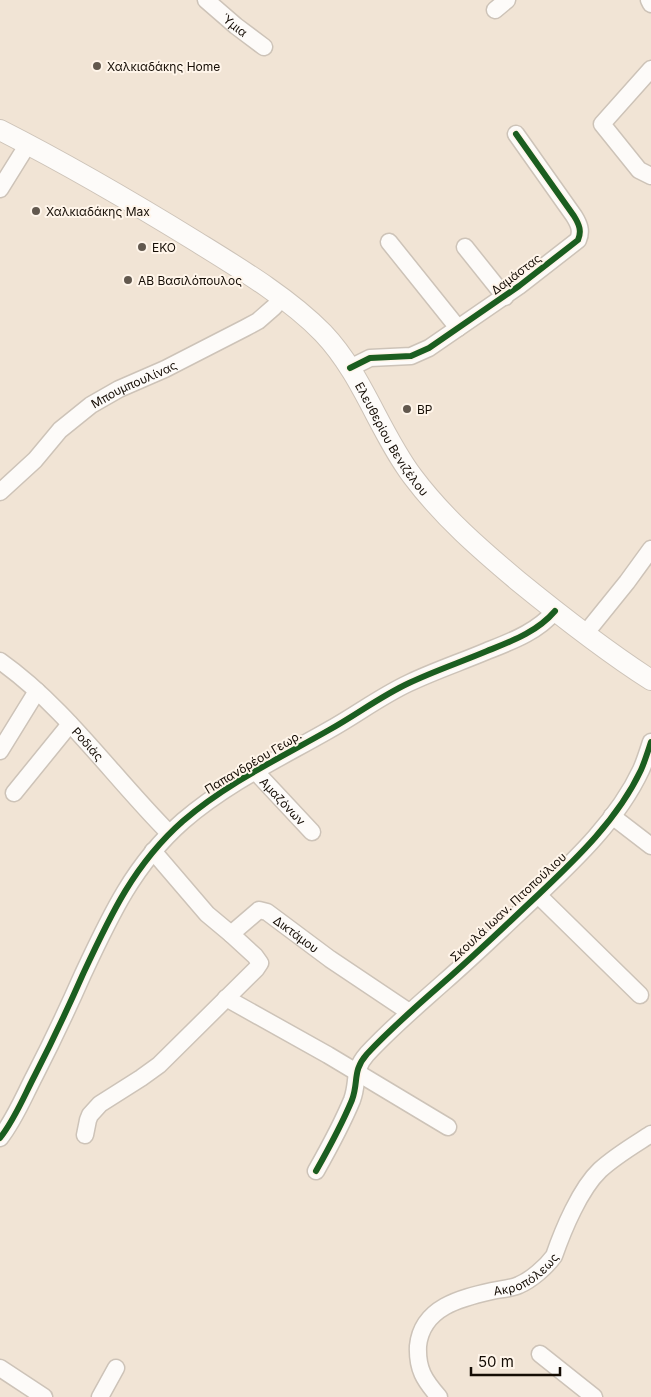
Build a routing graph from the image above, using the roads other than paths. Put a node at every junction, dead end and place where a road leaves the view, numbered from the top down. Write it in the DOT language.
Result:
graph roads {
  1 [pos="206,0"];
  2 [pos="650,0"];
  3 [pos="651,4"];
  4 [pos="264,47"];
  5 [pos="651,68"];
  6 [pos="0,130"];
  7 [pos="516,134"];
  8 [pos="28,144"];
  9 [pos="651,176"];
  10 [pos="0,189"];
  11 [pos="389,242"];
  12 [pos="464,248"];
  13 [pos="504,297"];
  14 [pos="282,298"];
  15 [pos="458,328"];
  16 [pos="350,368"];
  17 [pos="0,492"];
  18 [pos="651,549"];
  19 [pos="555,612"];
  20 [pos="585,634"];
  21 [pos="0,661"];
  22 [pos="651,680"];
  23 [pos="37,691"];
  24 [pos="70,724"];
  25 [pos="651,742"];
  26 [pos="0,752"];
  27 [pos="255,771"];
  28 [pos="14,793"];
  29 [pos="612,816"];
  30 [pos="312,832"];
  31 [pos="170,833"];
  32 [pos="651,846"];
  33 [pos="153,850"];
  34 [pos="538,895"];
  35 [pos="231,934"];
  36 [pos="640,995"];
  37 [pos="226,998"];
  38 [pos="409,1012"];
  39 [pos="357,1071"];
  40 [pos="448,1127"];
  41 [pos="651,1134"];
  42 [pos="85,1135"];
  43 [pos="0,1138"];
  44 [pos="316,1171"];
  45 [pos="540,1354"];
  46 [pos="0,1368"];
  47 [pos="116,1368"];
  48 [pos="44,1397"];
  49 [pos="100,1397"];
  50 [pos="439,1397"];
  51 [pos="594,1397"];
  1 -- 4 [label="street, Ύμια"];
  2 -- 3 [label="street"];
  5 -- 9 [label="street"];
  6 -- 8 [label="main road, Ελευθερίου Βενιζέλου"];
  7 -- 13 [label="street, Δαμάστας"];
  8 -- 10 [label="street"];
  8 -- 14 [label="main road, Ελευθερίου Βενιζέλου"];
  11 -- 15 [label="street"];
  12 -- 13 [label="street"];
  13 -- 15 [label="street, Δαμάστας"];
  14 -- 16 [label="main road, Ελευθερίου Βενιζέλου"];
  14 -- 17 [label="street, Μπουμπουλίνας"];
  15 -- 16 [label="street, Δαμάστας"];
  16 -- 19 [label="main road, Ελευθερίου Βενιζέλου"];
  18 -- 20 [label="street"];
  19 -- 20 [label="main road, Ελευθερίου Βενιζέλου"];
  19 -- 27 [label="street, Παπανδρέου Γεωρ."];
  20 -- 22 [label="main road, Ελευθερίου Βενιζέλου"];
  21 -- 23 [label="street, Ροδιάς"];
  23 -- 24 [label="street, Ροδιάς"];
  23 -- 26 [label="street"];
  24 -- 28 [label="street"];
  24 -- 31 [label="street, Ροδιάς"];
  25 -- 29 [label="street, Σκουλά Ιωαν. Πιτοπούλιου"];
  27 -- 30 [label="street, Αμαζόνων"];
  27 -- 31 [label="street, Παπανδρέου Γεωρ."];
  29 -- 32 [label="street"];
  29 -- 34 [label="street, Σκουλά Ιωαν. Πιτοπούλιου"];
  31 -- 33 [label="street, Παπανδρέου Γεωρ."];
  33 -- 35 [label="street"];
  33 -- 43 [label="street, Παπανδρέου Γεωρ."];
  34 -- 36 [label="street"];
  34 -- 38 [label="street, Σκουλά Ιωαν. Πιτοπούλιου"];
  35 -- 37 [label="street"];
  35 -- 38 [label="street, Δικτάμου"];
  37 -- 39 [label="street"];
  37 -- 42 [label="street"];
  38 -- 39 [label="street, Σκουλά Ιωαν. Πιτοπούλιου"];
  39 -- 40 [label="street"];
  39 -- 44 [label="street"];
  41 -- 50 [label="street, Ακροπόλεως"];
  45 -- 51 [label="street"];
  46 -- 48 [label="street"];
  47 -- 49 [label="street"];
}
